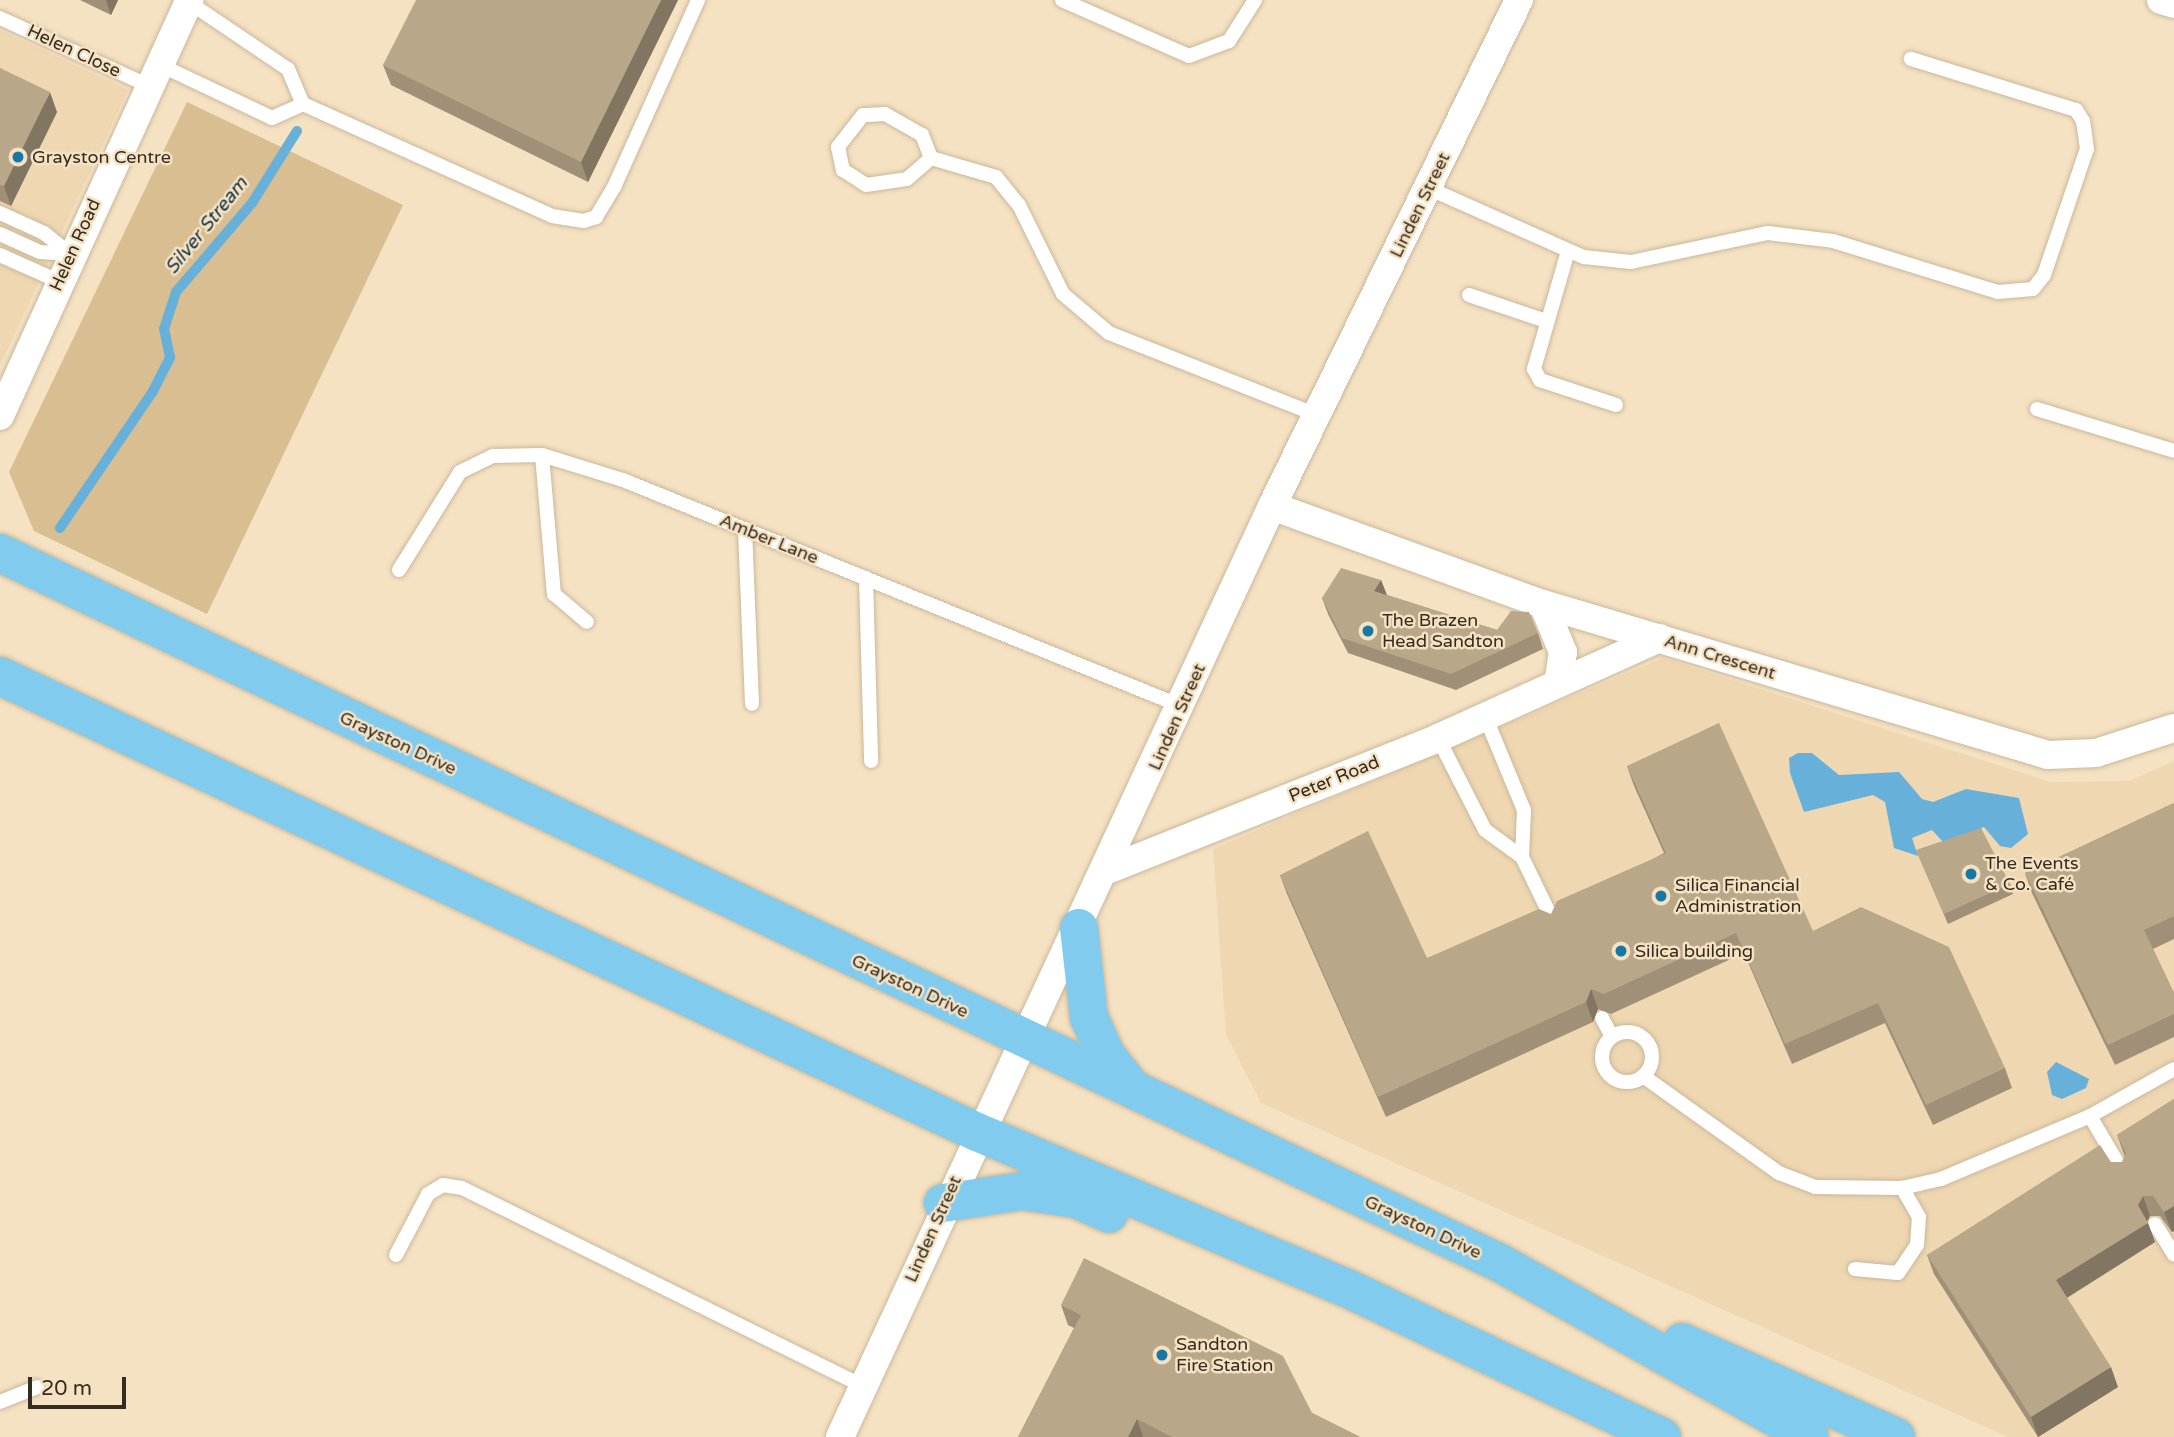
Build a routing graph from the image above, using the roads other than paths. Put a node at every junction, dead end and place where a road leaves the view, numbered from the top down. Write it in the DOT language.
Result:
graph roads {
  1 [pos="698,0"];
  2 [pos="1062,0"];
  3 [pos="1255,0"];
  4 [pos="1519,0"];
  5 [pos="2161,0"];
  6 [pos="188,2"];
  7 [pos="2174,4"];
  8 [pos="0,18"];
  9 [pos="1911,59"];
  10 [pos="153,75"];
  11 [pos="303,104"];
  12 [pos="931,158"];
  13 [pos="1428,188"];
  14 [pos="0,213"];
  15 [pos="0,234"];
  16 [pos="1568,251"];
  17 [pos="70,254"];
  18 [pos="0,255"];
  19 [pos="58,281"];
  20 [pos="1469,295"];
  21 [pos="1546,321"];
  22 [pos="1616,405"];
  23 [pos="2037,409"];
  24 [pos="0,415"];
  25 [pos="1317,415"];
  26 [pos="2174,451"];
  27 [pos="542,455"];
  28 [pos="1272,506"];
  29 [pos="746,529"];
  30 [pos="0,553"];
  31 [pos="399,570"];
  32 [pos="866,578"];
  33 [pos="1543,604"];
  34 [pos="587,622"];
  35 [pos="1658,638"];
  36 [pos="0,676"];
  37 [pos="1558,682"];
  38 [pos="752,704"];
  39 [pos="1181,706"];
  40 [pos="1485,716"];
  41 [pos="2174,728"];
  42 [pos="1438,738"];
  43 [pos="871,761"];
  44 [pos="1522,857"];
  45 [pos="1107,870"];
  46 [pos="1555,925"];
  47 [pos="1079,928"];
  48 [pos="1602,1018"];
  49 [pos="1612,1037"];
  50 [pos="1024,1040"];
  51 [pos="2174,1069"];
  52 [pos="1643,1076"];
  53 [pos="1136,1092"];
  54 [pos="2090,1116"];
  55 [pos="977,1132"];
  56 [pos="2124,1174"];
  57 [pos="1902,1188"];
  58 [pos="943,1203"];
  59 [pos="2155,1224"];
  60 [pos="2174,1254"];
  61 [pos="396,1255"];
  62 [pos="1500,1263"];
  63 [pos="1855,1269"];
  64 [pos="1351,1290"];
  65 [pos="863,1386"];
  66 [pos="37,1387"];
  67 [pos="0,1402"];
  68 [pos="1646,1432"];
  69 [pos="840,1437"];
  70 [pos="1810,1437"];
  71 [pos="1896,1437"];
  1 -- 11 [label="lane"];
  2 -- 3 [label="lane"];
  4 -- 13 [label="street, Linden Street"];
  5 -- 7 [label="street"];
  6 -- 10 [label="street, Helen Road"];
  6 -- 11 [label="lane"];
  8 -- 10 [label="lane, Helen Close"];
  9 -- 16 [label="lane"];
  10 -- 11 [label="lane, Helen Close"];
  10 -- 17 [label="street, Helen Road"];
  12 -- 12 [label="lane"];
  12 -- 25 [label="lane"];
  13 -- 16 [label="lane"];
  13 -- 25 [label="street, Linden Street"];
  14 -- 17 [label="lane"];
  15 -- 17 [label="lane"];
  16 -- 21 [label="lane"];
  17 -- 19 [label="street, Helen Road"];
  18 -- 19 [label="lane"];
  19 -- 24 [label="street, Helen Road"];
  20 -- 21 [label="lane"];
  21 -- 22 [label="lane"];
  23 -- 26 [label="lane"];
  25 -- 28 [label="street, Linden Street"];
  27 -- 29 [label="lane, Amber Lane"];
  27 -- 31 [label="lane, Amber Lane"];
  27 -- 34 [label="lane"];
  28 -- 33 [label="street, Ann Crescent"];
  28 -- 39 [label="street, Linden Street"];
  29 -- 32 [label="lane, Amber Lane"];
  29 -- 38 [label="lane"];
  30 -- 50 [label="main road, Grayston Drive"];
  32 -- 39 [label="lane, Amber Lane"];
  32 -- 43 [label="lane"];
  33 -- 35 [label="street, Ann Crescent"];
  33 -- 37 [label="street"];
  35 -- 37 [label="street, Peter Road"];
  35 -- 41 [label="street, Ann Crescent"];
  36 -- 55 [label="main road"];
  37 -- 40 [label="street, Peter Road"];
  39 -- 45 [label="street, Linden Street"];
  40 -- 42 [label="street, Peter Road"];
  40 -- 44 [label="lane"];
  42 -- 44 [label="lane"];
  42 -- 45 [label="street, Peter Road"];
  44 -- 46 [label="lane"];
  45 -- 47 [label="street, Linden Street"];
  47 -- 50 [label="street, Linden Street"];
  47 -- 53 [label="main road"];
  48 -- 49 [label="lane"];
  49 -- 52 [label="lane"];
  49 -- 52 [label="lane"];
  50 -- 53 [label="main road, Grayston Drive"];
  50 -- 55 [label="street, Linden Street"];
  51 -- 54 [label="lane"];
  52 -- 57 [label="lane"];
  53 -- 62 [label="main road, Grayston Drive"];
  54 -- 56 [label="lane"];
  54 -- 57 [label="lane"];
  55 -- 58 [label="street, Linden Street"];
  55 -- 64 [label="main road"];
  57 -- 63 [label="lane"];
  58 -- 64 [label="main road"];
  58 -- 65 [label="street, Linden Street"];
  59 -- 60 [label="lane"];
  61 -- 65 [label="lane"];
  62 -- 70 [label="main road, Grayston Drive"];
  62 -- 71 [label="main road"];
  64 -- 68 [label="main road"];
  65 -- 69 [label="street, Linden Street"];
  66 -- 67 [label="lane"];
}
